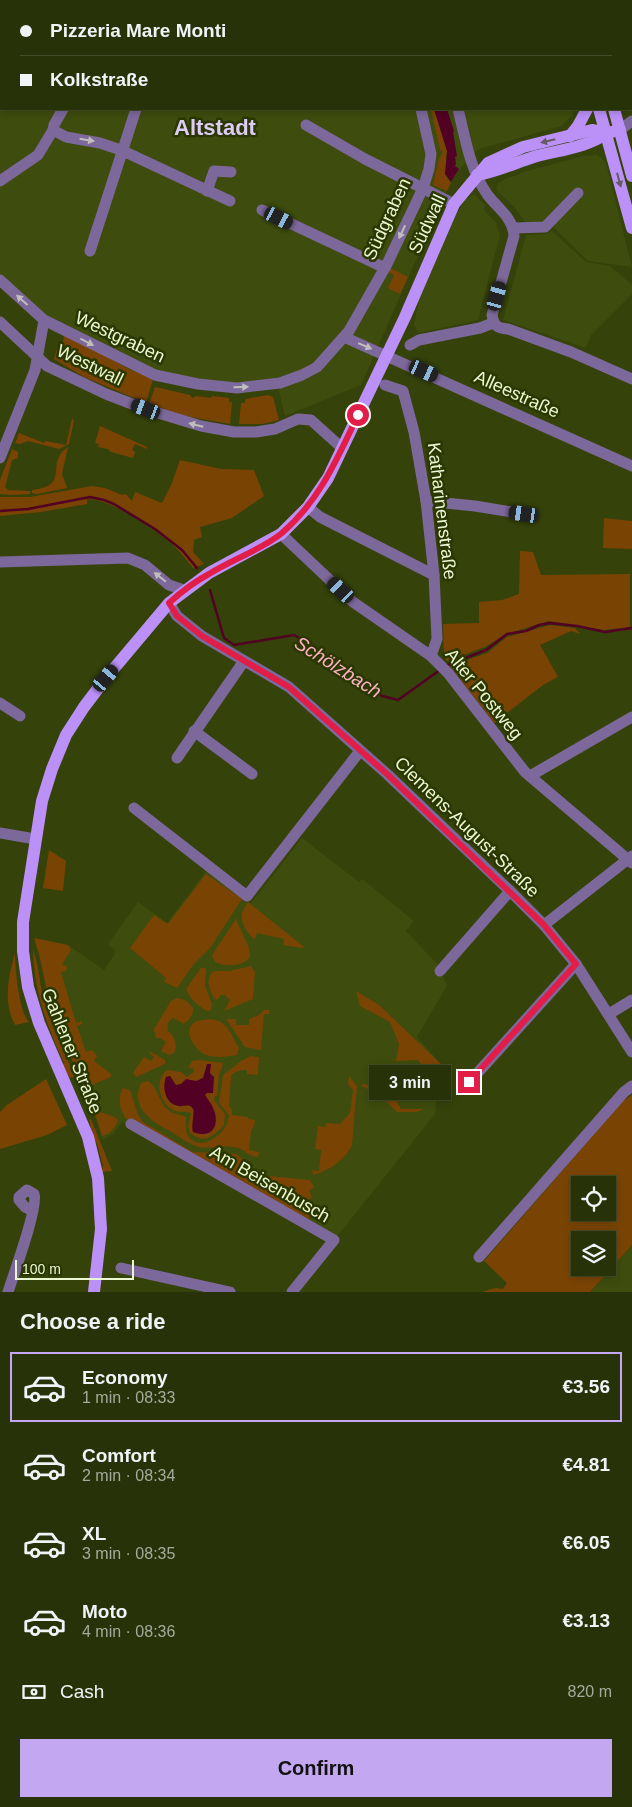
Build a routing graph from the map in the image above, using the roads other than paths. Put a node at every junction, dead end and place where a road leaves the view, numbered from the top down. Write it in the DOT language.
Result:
graph roads {
  1 [pos="62,110"];
  2 [pos="136,110"];
  3 [pos="421,110"];
  4 [pos="458,110"];
  5 [pos="586,110"];
  6 [pos="599,110"];
  7 [pos="615,110"];
  8 [pos="632,121"];
  9 [pos="306,125"];
  10 [pos="53,130"];
  11 [pos="626,131"];
  12 [pos="607,133"];
  13 [pos="570,136"];
  14 [pos="122,150"];
  15 [pos="231,172"];
  16 [pos="477,175"];
  17 [pos="632,176"];
  18 [pos="0,181"];
  19 [pos="423,188"];
  20 [pos="207,191"];
  21 [pos="578,193"];
  22 [pos="230,201"];
  23 [pos="454,204"];
  24 [pos="262,210"];
  25 [pos="513,228"];
  26 [pos="632,228"];
  27 [pos="90,251"];
  28 [pos="385,268"];
  29 [pos="0,280"];
  30 [pos="44,320"];
  31 [pos="0,322"];
  32 [pos="493,323"];
  33 [pos="344,337"];
  34 [pos="410,345"];
  35 [pos="387,355"];
  36 [pos="37,356"];
  37 [pos="632,379"];
  38 [pos="385,385"];
  39 [pos="342,448"];
  40 [pos="0,458"];
  41 [pos="632,466"];
  42 [pos="426,502"];
  43 [pos="308,507"];
  44 [pos="524,514"];
  45 [pos="281,534"];
  46 [pos="0,562"];
  47 [pos="434,574"];
  48 [pos="184,590"];
  49 [pos="169,603"];
  50 [pos="431,656"];
  51 [pos="244,661"];
  52 [pos="0,703"];
  53 [pos="20,716"];
  54 [pos="632,717"];
  55 [pos="194,731"];
  56 [pos="360,751"];
  57 [pos="177,758"];
  58 [pos="252,774"];
  59 [pos="530,776"];
  60 [pos="134,808"];
  61 [pos="0,833"];
  62 [pos="35,839"];
  63 [pos="630,859"];
  64 [pos="510,891"];
  65 [pos="544,925"];
  66 [pos="576,964"];
  67 [pos="440,971"];
  68 [pos="632,1000"];
  69 [pos="609,1014"];
  70 [pos="632,1052"];
  71 [pos="632,1086"];
  72 [pos="463,1089"];
  73 [pos="132,1124"];
  74 [pos="33,1211"];
  75 [pos="479,1257"];
  76 [pos="121,1268"];
  77 [pos="8,1292"];
  78 [pos="94,1292"];
  79 [pos="230,1292"];
  80 [pos="292,1292"];
  1 -- 10 [label="street"];
  2 -- 14 [label="street"];
  3 -- 19 [label="street, Südgraben"];
  4 -- 16 [label="street"];
  5 -- 13 [label="main road"];
  6 -- 12 [label="main road"];
  7 -- 11 [label="main road"];
  8 -- 11 [label="street"];
  9 -- 19 [label="street"];
  10 -- 14 [label="street, one-way"];
  10 -- 18 [label="street"];
  11 -- 12 [label="main road"];
  11 -- 17 [label="main road"];
  12 -- 13 [label="main road, Südwall"];
  12 -- 16 [label="main road"];
  12 -- 26 [label="main road, one-way"];
  13 -- 16 [label="main road, Südwall, one-way"];
  14 -- 20 [label="street"];
  14 -- 27 [label="street"];
  15 -- 20 [label="street"];
  16 -- 23 [label="main road, Südwall"];
  16 -- 25 [label="street"];
  19 -- 23 [label="street"];
  19 -- 28 [label="street, Südgraben, one-way"];
  20 -- 22 [label="street"];
  21 -- 25 [label="street"];
  23 -- 35 [label="main road, Südwall"];
  24 -- 28 [label="street"];
  25 -- 32 [label="street"];
  28 -- 33 [label="street, Südgraben"];
  30 -- 29 [label="street, Westgraben, one-way"];
  30 -- 33 [label="street, Westgraben, one-way"];
  30 -- 36 [label="street"];
  31 -- 36 [label="street, Westwall"];
  32 -- 34 [label="street"];
  32 -- 37 [label="street"];
  33 -- 35 [label="street, Alleestraße, one-way"];
  35 -- 39 [label="main road, Gahlener Straße"];
  35 -- 41 [label="street, Alleestraße"];
  39 -- 36 [label="street, Westwall, one-way"];
  36 -- 40 [label="street"];
  38 -- 42 [label="street, Katharinenstraße"];
  39 -- 43 [label="main road, Gahlener Straße"];
  42 -- 44 [label="street"];
  42 -- 47 [label="street, Katharinenstraße"];
  43 -- 45 [label="main road, Gahlener Straße"];
  43 -- 47 [label="street"];
  45 -- 48 [label="main road, Gahlener Straße"];
  45 -- 50 [label="street, Alter Postweg"];
  48 -- 46 [label="street, one-way"];
  47 -- 50 [label="street, Katharinenstraße"];
  48 -- 49 [label="main road, Gahlener Straße"];
  49 -- 51 [label="street, Clemens-August-Straße"];
  49 -- 62 [label="main road, Gahlener Straße"];
  50 -- 59 [label="street, Alter Postweg"];
  51 -- 55 [label="street"];
  51 -- 56 [label="street, Clemens-August-Straße"];
  52 -- 53 [label="street"];
  54 -- 59 [label="street"];
  55 -- 57 [label="street"];
  55 -- 58 [label="street"];
  56 -- 60 [label="street"];
  56 -- 64 [label="street, Clemens-August-Straße"];
  59 -- 63 [label="street, Alter Postweg"];
  61 -- 62 [label="street"];
  62 -- 78 [label="main road, Gahlener Straße"];
  63 -- 65 [label="street"];
  64 -- 65 [label="street, Clemens-August-Straße"];
  64 -- 67 [label="street"];
  65 -- 66 [label="street, Clemens-August-Straße"];
  66 -- 69 [label="street, Clemens-August-Straße"];
  66 -- 72 [label="street"];
  68 -- 69 [label="street"];
  69 -- 70 [label="street, Clemens-August-Straße"];
  71 -- 75 [label="street"];
  73 -- 80 [label="street, Am Beisenbusch"];
  74 -- 77 [label="street"];
  76 -- 79 [label="street"];
}
